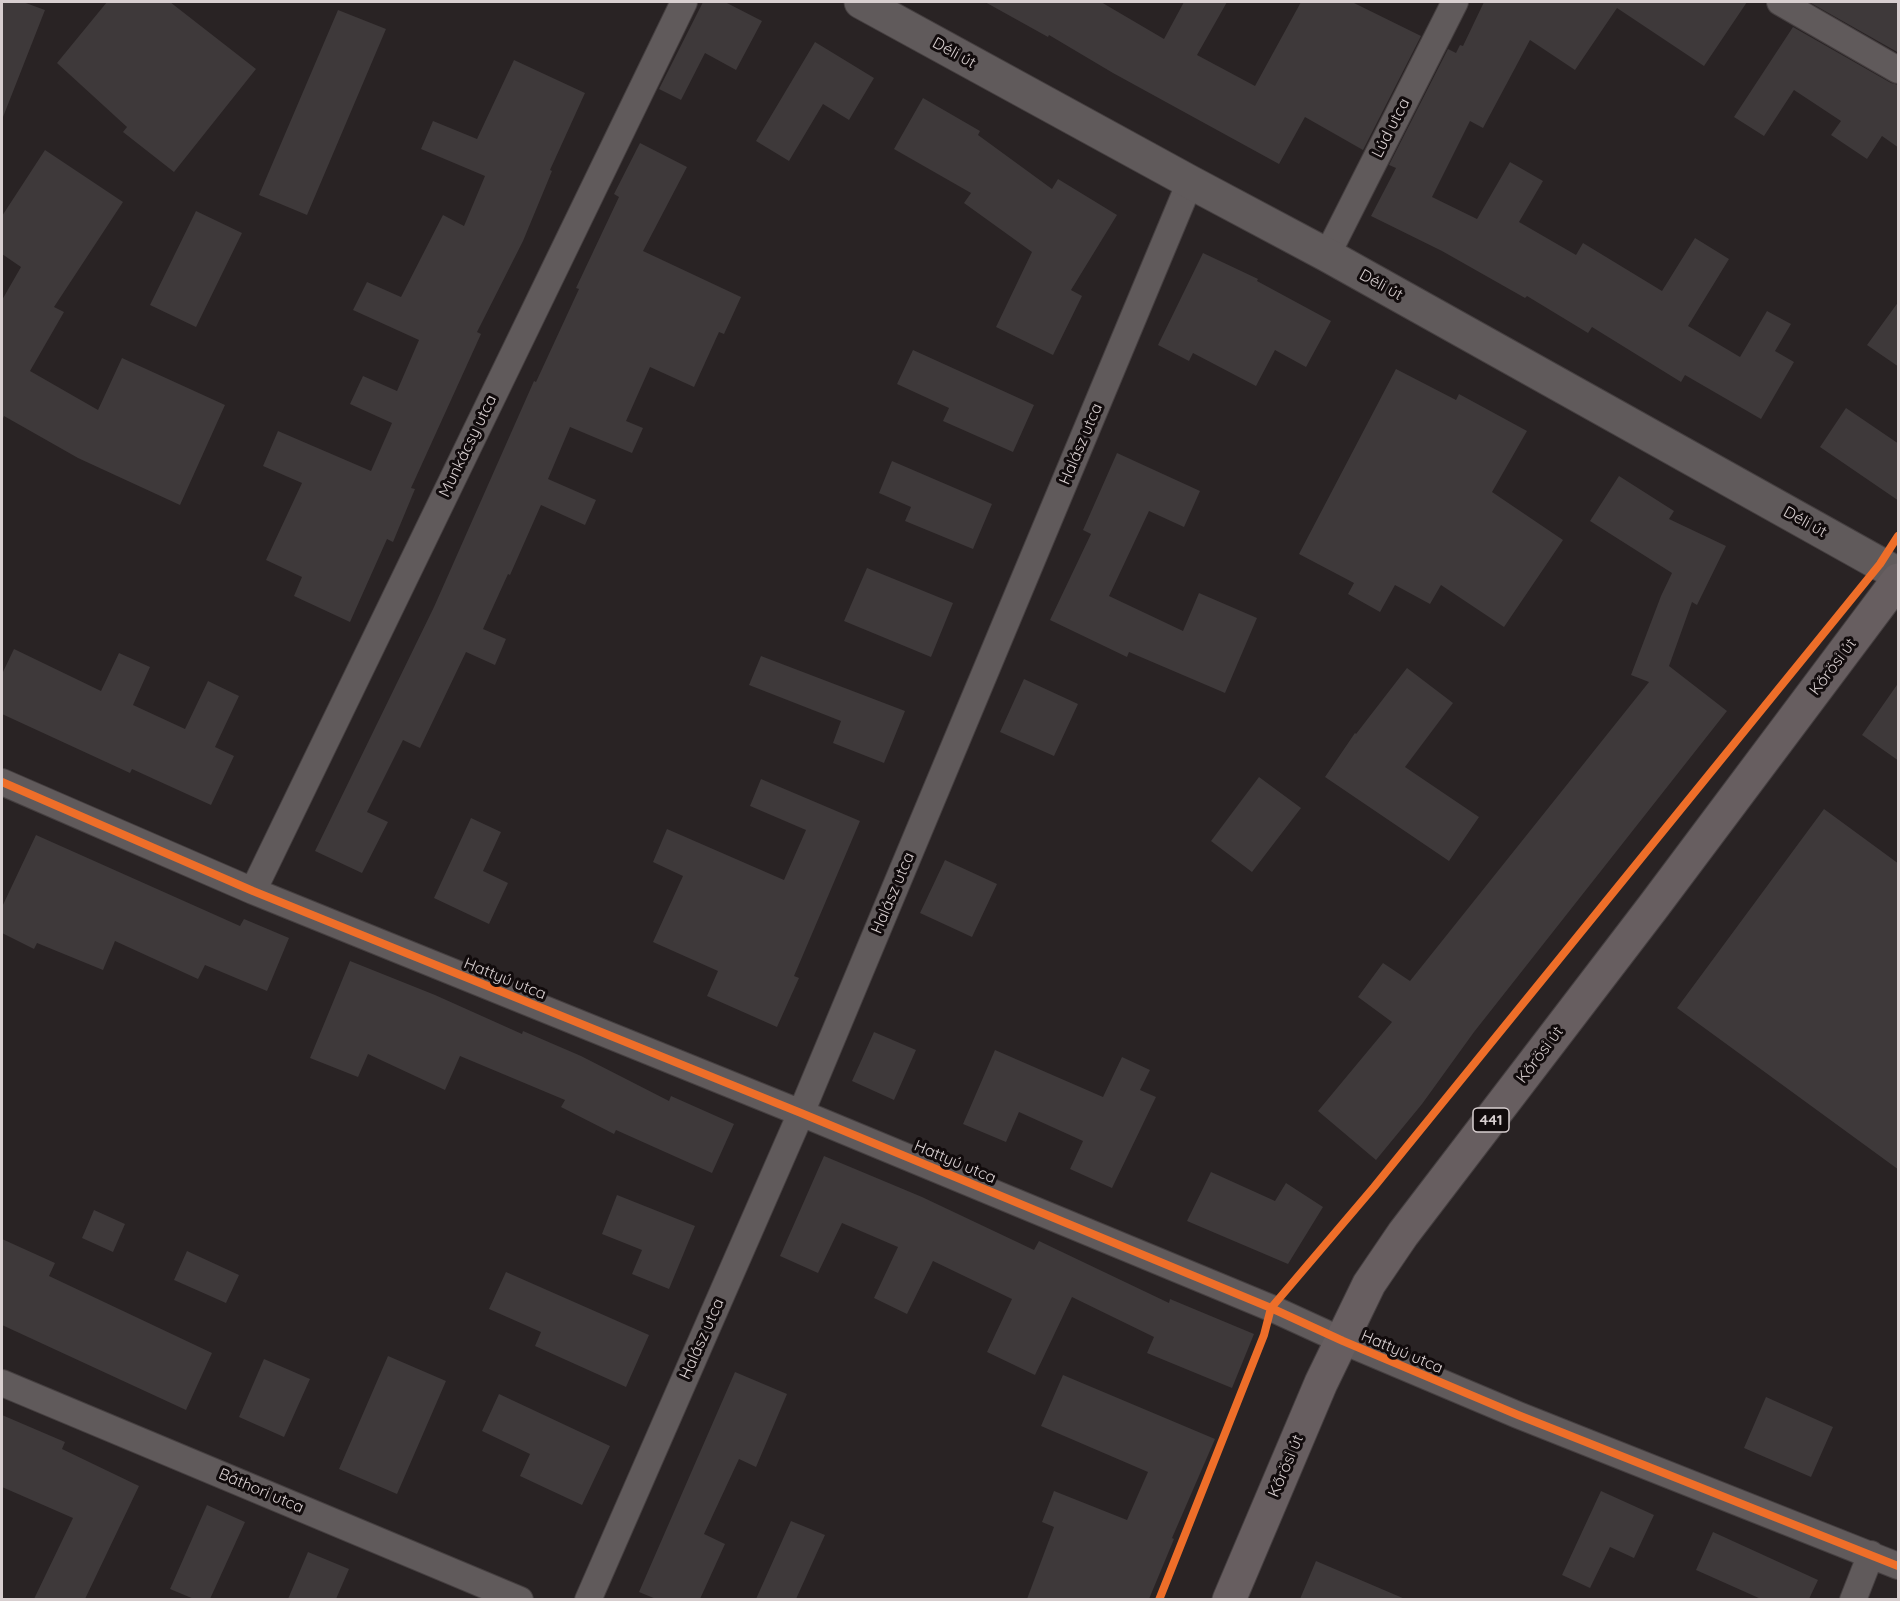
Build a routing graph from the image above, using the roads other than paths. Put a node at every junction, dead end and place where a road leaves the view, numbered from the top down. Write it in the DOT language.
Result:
graph roads {
  1 [pos="684,2"];
  2 [pos="861,2"];
  3 [pos="1455,2"];
  4 [pos="1780,2"];
  5 [pos="1899,70"];
  6 [pos="1190,182"];
  7 [pos="1327,255"];
  8 [pos="1899,574"];
  9 [pos="1899,580"];
  10 [pos="2,782"];
  11 [pos="253,891"];
  12 [pos="801,1113"];
  13 [pos="1343,1341"];
  14 [pos="2,1383"];
  15 [pos="1871,1554"];
  16 [pos="1899,1566"];
  17 [pos="520,1599"];
  18 [pos="588,1599"];
  19 [pos="1229,1599"];
  20 [pos="1853,1599"];
  1 -- 11 [label="street, Munkácsy utca"];
  2 -- 6 [label="street, Déli út"];
  3 -- 7 [label="street, Lúd utca"];
  4 -- 5 [label="street"];
  6 -- 7 [label="street, Déli út"];
  6 -- 12 [label="street, Halász utca"];
  7 -- 8 [label="street, Déli út"];
  9 -- 13 [label="main road, Kőrösi út / 441"];
  10 -- 11 [label="street, Hattyú utca"];
  11 -- 12 [label="street, Hattyú utca"];
  12 -- 13 [label="street, Hattyú utca"];
  12 -- 18 [label="street, Halász utca"];
  13 -- 15 [label="street, Hattyú utca"];
  13 -- 19 [label="main road, Kőrösi út / 441"];
  14 -- 17 [label="street, Báthori utca"];
  15 -- 16 [label="street, Hattyú utca"];
  15 -- 20 [label="street"];
}
